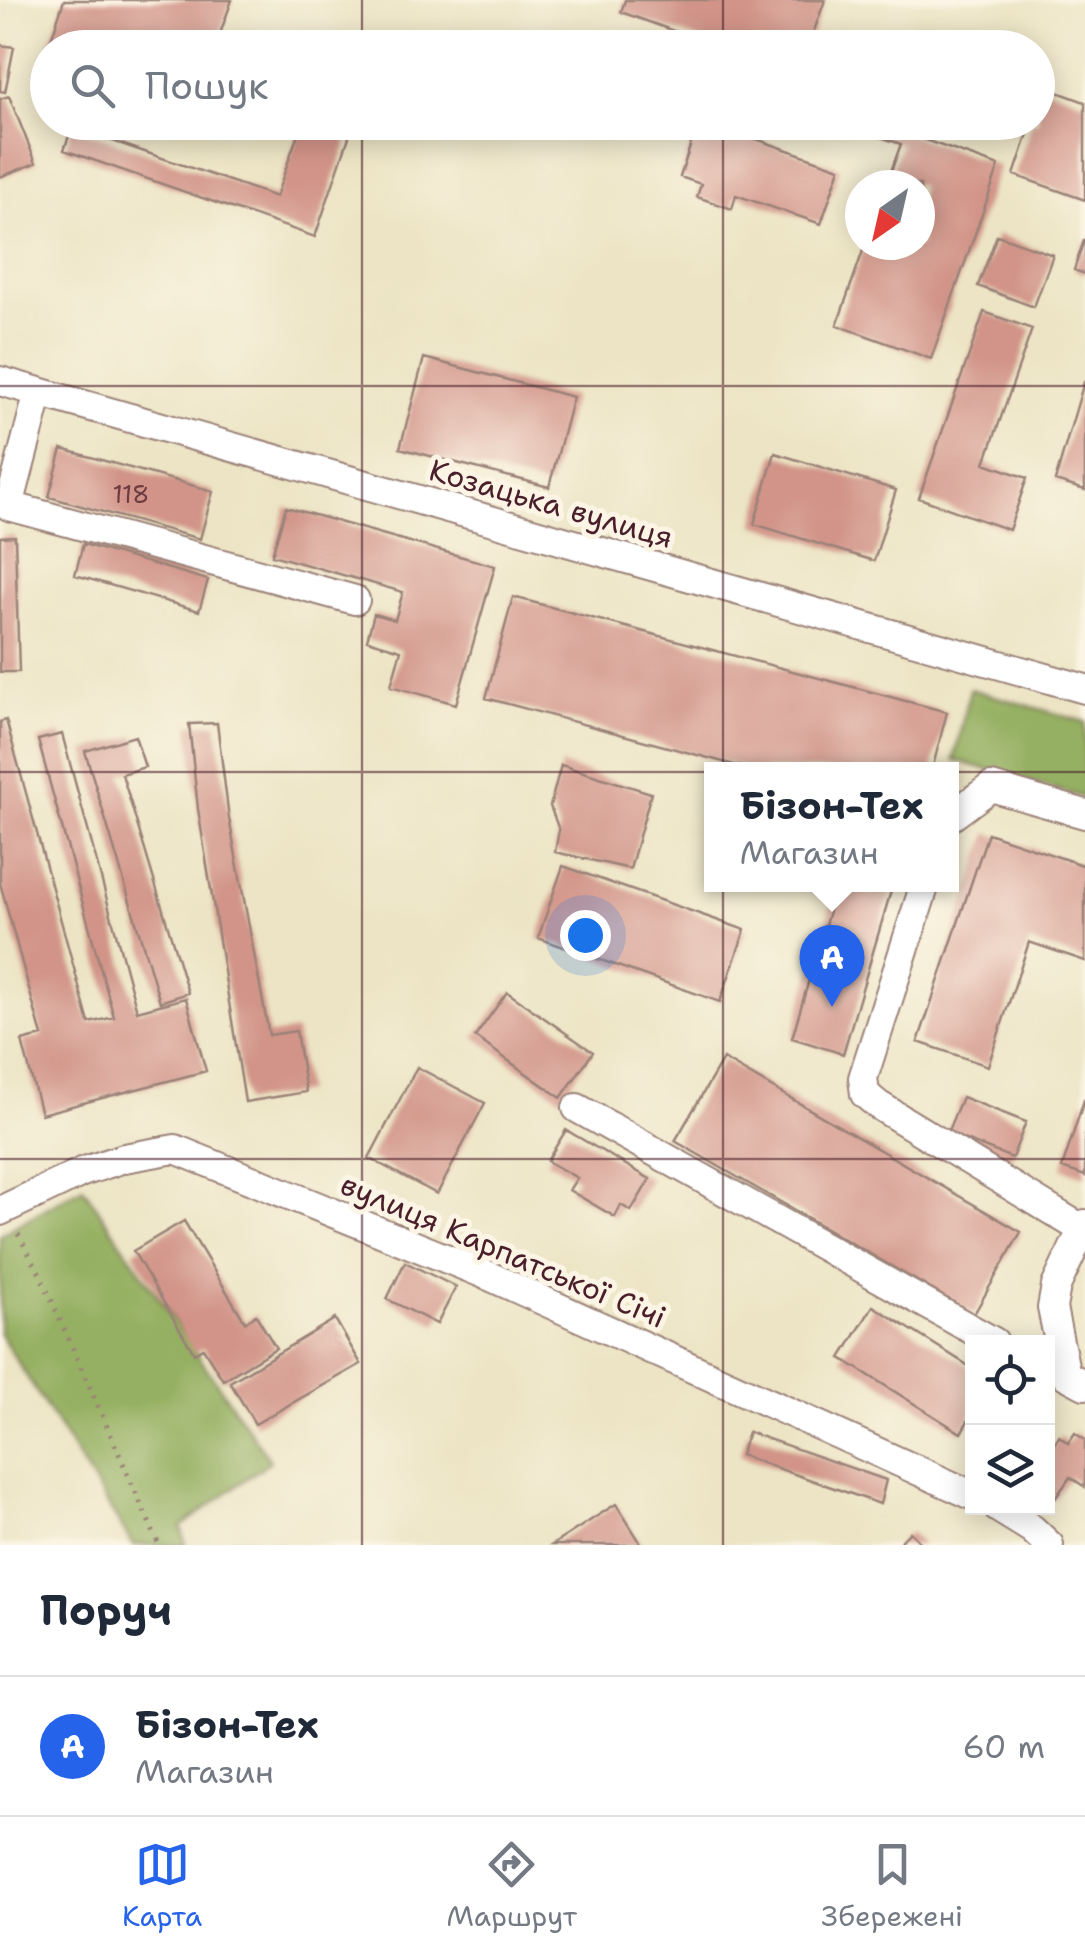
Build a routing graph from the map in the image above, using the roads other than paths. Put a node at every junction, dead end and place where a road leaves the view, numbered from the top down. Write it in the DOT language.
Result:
graph roads {
  1 [pos="0,381"];
  2 [pos="40,392"];
  3 [pos="5,504"];
  4 [pos="355,600"];
  5 [pos="1085,689"];
  6 [pos="959,811"];
  7 [pos="1085,814"];
  8 [pos="923,892"];
  9 [pos="577,1108"];
  10 [pos="1,1206"];
  11 [pos="1084,1227"];
  12 [pos="982,1335"];
  13 [pos="1066,1376"];
  14 [pos="965,1492"];
  15 [pos="1009,1515"];
  16 [pos="1049,1545"];
  1 -- 2 [label="street, Козацька вулиця"];
  2 -- 3 [label="street"];
  2 -- 5 [label="street, Козацька вулиця"];
  3 -- 4 [label="street"];
  6 -- 7 [label="street"];
  8 -- 11 [label="street"];
  9 -- 12 [label="street"];
  10 -- 14 [label="street, вулиця Карпатської Січі"];
  11 -- 13 [label="street"];
  15 -- 16 [label="street"];
}
